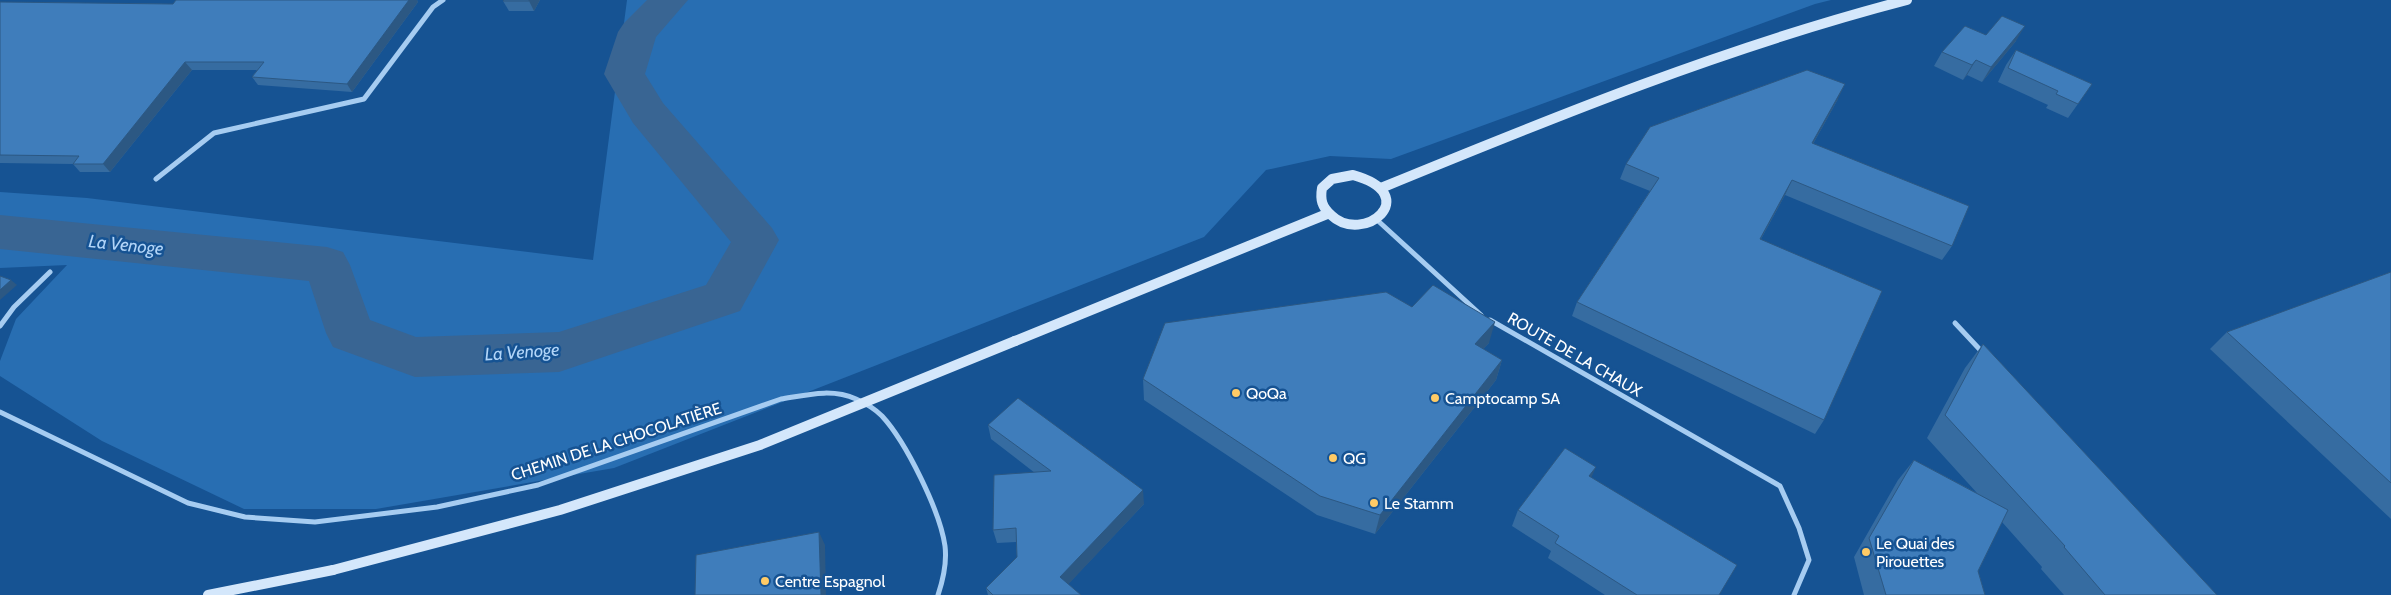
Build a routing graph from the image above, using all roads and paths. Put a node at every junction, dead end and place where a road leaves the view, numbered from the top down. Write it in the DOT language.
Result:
graph roads {
  1 [pos="444,0"];
  2 [pos="1908,0"];
  3 [pos="156,179"];
  4 [pos="1381,188"];
  5 [pos="1327,214"];
  6 [pos="1376,219"];
  7 [pos="50,272"];
  8 [pos="1955,323"];
  9 [pos="0,326"];
  10 [pos="1989,360"];
  11 [pos="0,412"];
  12 [pos="208,595"];
  13 [pos="938,595"];
  14 [pos="1794,595"];
  1 -- 3 [label="street"];
  2 -- 4 [label="main road"];
  4 -- 5 [label="main road"];
  4 -- 6 [label="main road"];
  5 -- 6 [label="main road"];
  5 -- 12 [label="main road, bridge"];
  6 -- 14 [label="street, ROUTE DE LA CHAUX"];
  7 -- 9 [label="street"];
  8 -- 10 [label="street"];
  11 -- 13 [label="street, CHEMIN DE LA CHOCOLATIÈRE"];
}
